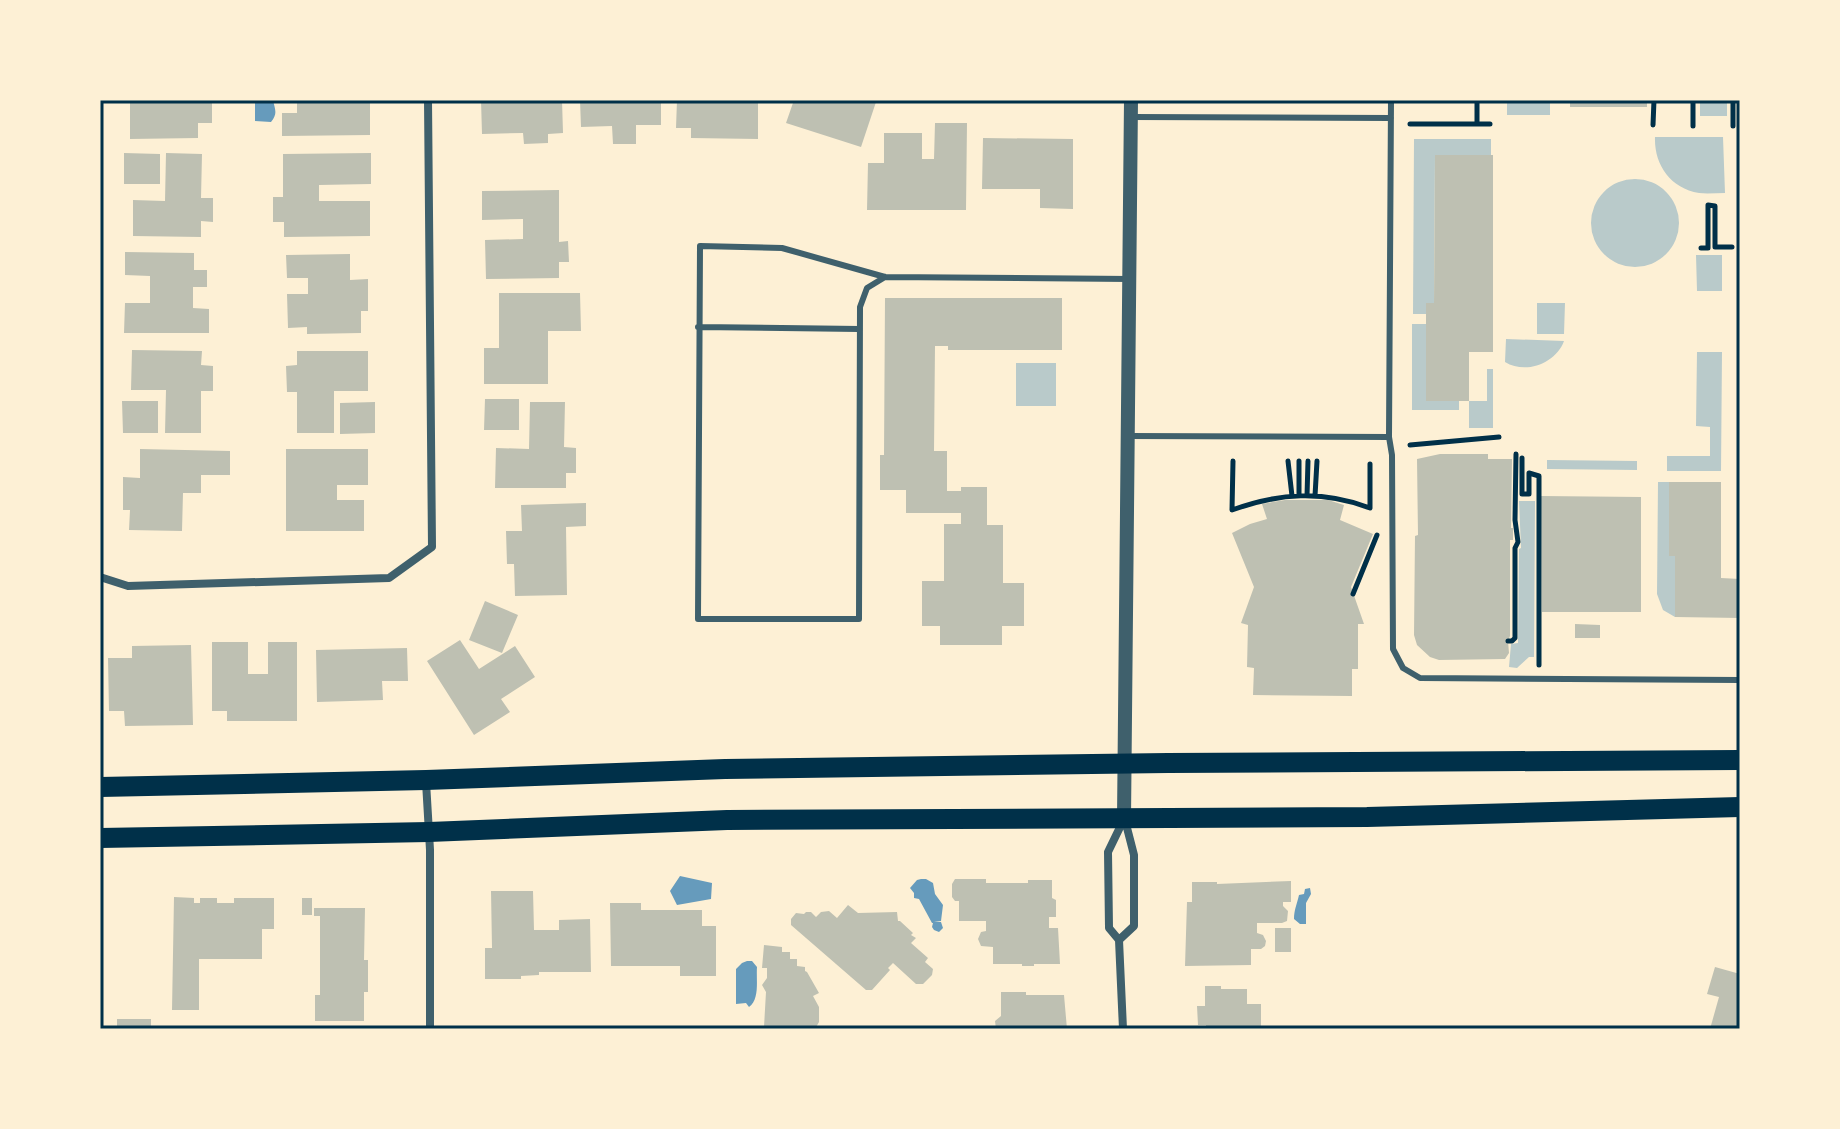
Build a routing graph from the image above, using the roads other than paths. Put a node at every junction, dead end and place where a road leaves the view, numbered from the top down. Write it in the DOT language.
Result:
graph roads {
  1 [pos="428,100"];
  2 [pos="1131,100"];
  3 [pos="1391,100"];
  4 [pos="1131,117"];
  5 [pos="1391,118"];
  6 [pos="885,277"];
  7 [pos="1130,279"];
  8 [pos="698,327"];
  9 [pos="859,329"];
  10 [pos="1128,436"];
  11 [pos="1389,437"];
  12 [pos="100,577"];
  13 [pos="1740,680"];
  14 [pos="1740,760"];
  15 [pos="1124,764"];
  16 [pos="426,780"];
  17 [pos="100,787"];
  18 [pos="1740,807"];
  19 [pos="1124,819"];
  20 [pos="429,832"];
  21 [pos="100,838"];
  22 [pos="1119,940"];
  23 [pos="430,1029"];
  24 [pos="1123,1029"];
  1 -- 12 [label="street"];
  2 -- 4 [label="street"];
  3 -- 5 [label="lane"];
  4 -- 5 [label="lane"];
  4 -- 7 [label="street"];
  5 -- 11 [label="lane"];
  6 -- 7 [label="lane"];
  6 -- 8 [label="lane"];
  6 -- 9 [label="lane"];
  7 -- 10 [label="street"];
  8 -- 9 [label="lane"];
  8 -- 9 [label="lane"];
  10 -- 11 [label="lane"];
  10 -- 15 [label="street"];
  11 -- 13 [label="lane"];
  14 -- 15 [label="main road"];
  15 -- 16 [label="main road"];
  15 -- 19 [label="street"];
  16 -- 17 [label="main road"];
  16 -- 20 [label="street"];
  18 -- 19 [label="main road"];
  19 -- 20 [label="main road"];
  19 -- 22 [label="street"];
  19 -- 22 [label="street"];
  20 -- 21 [label="main road"];
  20 -- 23 [label="street"];
  22 -- 24 [label="street"];
}
